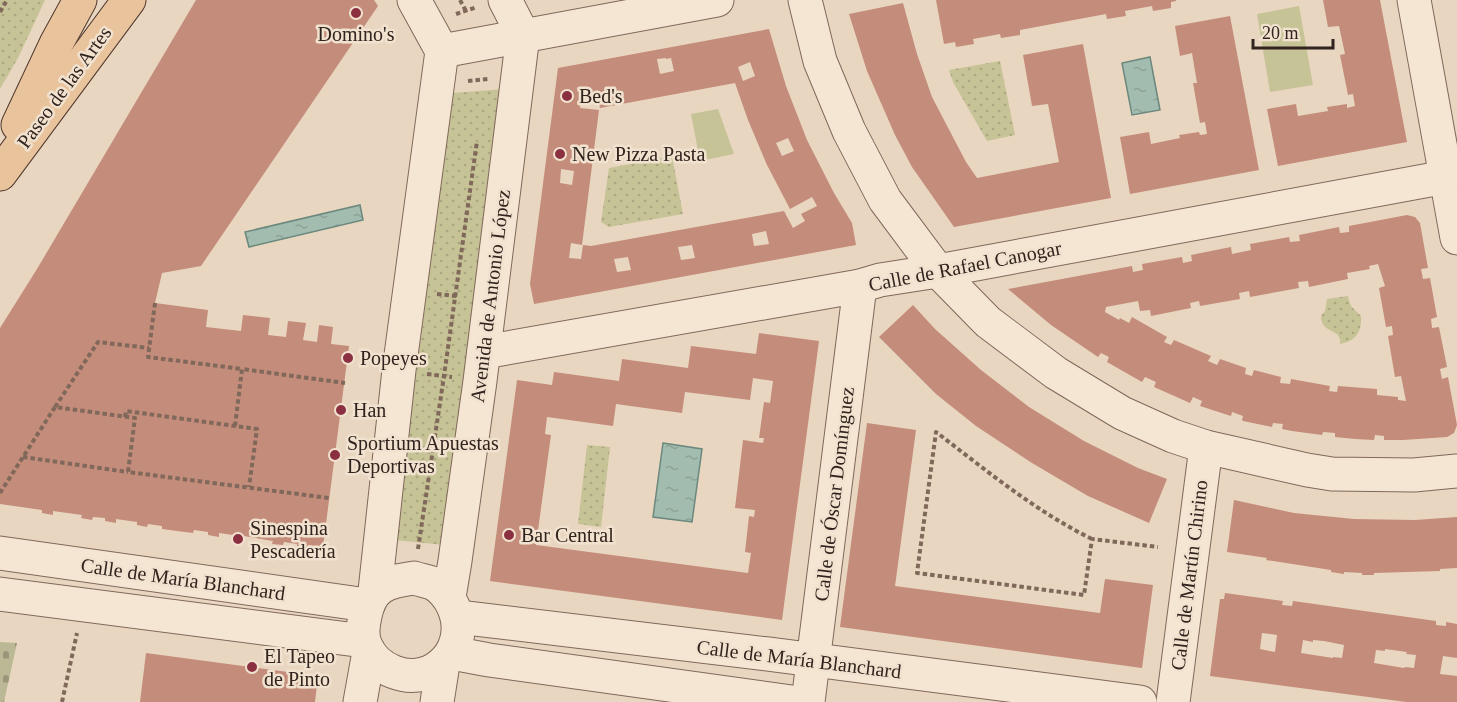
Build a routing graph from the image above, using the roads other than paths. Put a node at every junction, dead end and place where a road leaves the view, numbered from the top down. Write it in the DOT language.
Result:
graph roads {
  1 [pos="80,0"];
  2 [pos="129,0"];
  3 [pos="717,0"];
  4 [pos="806,0"];
  5 [pos="1414,0"];
  6 [pos="496,2"];
  7 [pos="428,25"];
  8 [pos="524,35"];
  9 [pos="0,164"];
  10 [pos="0,174"];
  11 [pos="1446,177"];
  12 [pos="1457,238"];
  13 [pos="938,271"];
  14 [pos="860,286"];
  15 [pos="482,367"];
  16 [pos="1206,447"];
  17 [pos="1457,471"];
  18 [pos="0,553"];
  19 [pos="0,594"];
  20 [pos="371,598"];
  21 [pos="454,607"];
  22 [pos="366,647"];
  23 [pos="447,658"];
  24 [pos="813,660"];
  25 [pos="360,702"];
  26 [pos="436,702"];
  27 [pos="792,702"];
  28 [pos="808,702"];
  29 [pos="1140,702"];
  30 [pos="1173,702"];
  1 -- 9 [label="main road, Paseo de las Artes"];
  2 -- 10 [label="main road, Paseo de las Artes"];
  3 -- 8 [label="street"];
  4 -- 13 [label="street"];
  5 -- 11 [label="street"];
  6 -- 8 [label="street"];
  7 -- 8 [label="street"];
  7 -- 20 [label="street"];
  8 -- 15 [label="street, Avenida de Antonio López"];
  11 -- 12 [label="street"];
  11 -- 13 [label="street, Calle de Rafael Canogar"];
  13 -- 14 [label="street, Calle de Rafael Canogar"];
  13 -- 16 [label="street"];
  14 -- 15 [label="street, Calle de Rafael Canogar"];
  14 -- 24 [label="street, Calle de Óscar Domínguez"];
  15 -- 21 [label="street, Avenida de Antonio López"];
  16 -- 17 [label="street"];
  16 -- 30 [label="street, Calle de Martín Chirino"];
  18 -- 20 [label="street, Calle de María Blanchard"];
  19 -- 22 [label="street, Calle de María Blanchard"];
  20 -- 21 [label="street"];
  20 -- 22 [label="street"];
  21 -- 23 [label="street"];
  21 -- 24 [label="street, Calle de María Blanchard"];
  22 -- 23 [label="street"];
  22 -- 25 [label="street"];
  23 -- 26 [label="street"];
  23 -- 27 [label="street"];
  24 -- 28 [label="street, Calle de Óscar Domínguez"];
  24 -- 29 [label="street, Calle de María Blanchard"];
}
